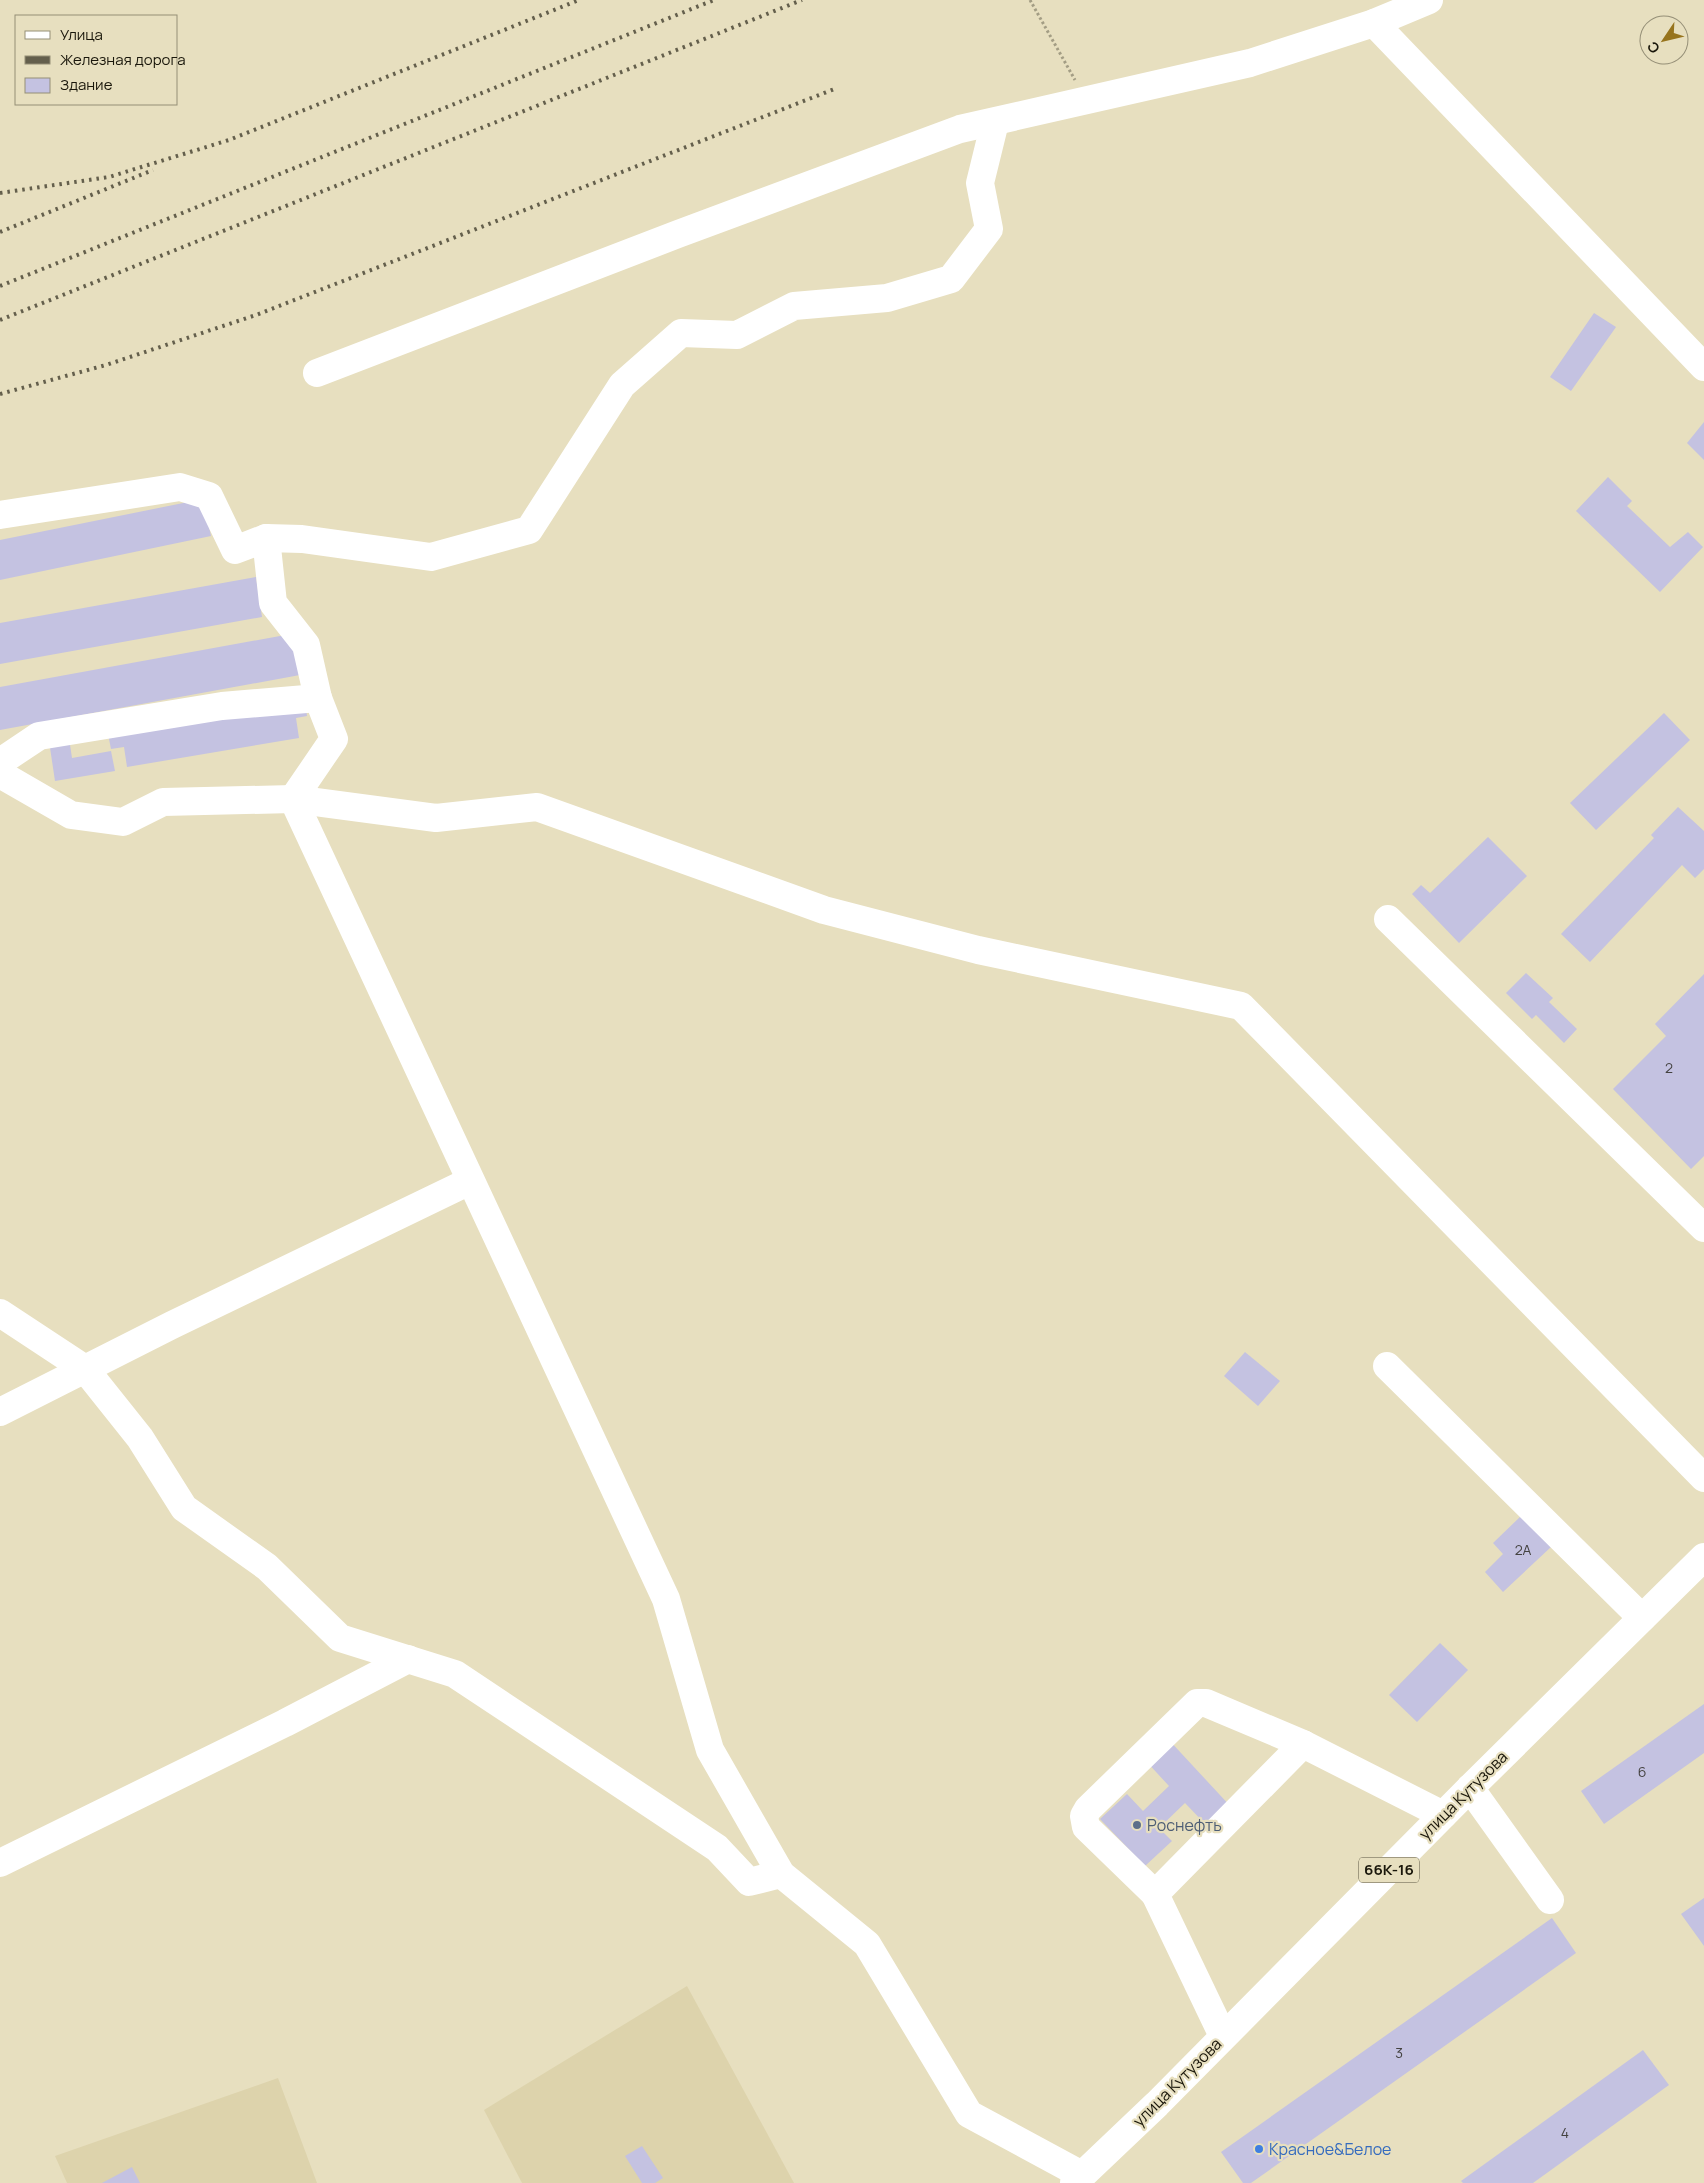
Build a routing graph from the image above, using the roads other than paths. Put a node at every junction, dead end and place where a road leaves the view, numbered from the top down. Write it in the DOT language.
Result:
graph roads {
  1 [pos="1428,0"];
  2 [pos="1374,23"];
  3 [pos="995,122"];
  4 [pos="1704,368"];
  5 [pos="317,373"];
  6 [pos="0,515"];
  7 [pos="266,538"];
  8 [pos="318,698"];
  9 [pos="0,762"];
  10 [pos="0,774"];
  11 [pos="293,799"];
  12 [pos="1388,920"];
  13 [pos="470,1181"];
  14 [pos="1704,1228"];
  15 [pos="0,1313"];
  16 [pos="1387,1366"];
  17 [pos="85,1369"];
  18 [pos="0,1412"];
  19 [pos="1704,1478"];
  20 [pos="1704,1557"];
  21 [pos="1642,1618"];
  22 [pos="408,1659"];
  23 [pos="1303,1744"];
  24 [pos="1470,1788"];
  25 [pos="1443,1815"];
  26 [pos="0,1862"];
  27 [pos="781,1874"];
  28 [pos="1155,1894"];
  29 [pos="1550,1900"];
  30 [pos="1223,2036"];
  31 [pos="1078,2179"];
  1 -- 2 [label="street"];
  2 -- 3 [label="street"];
  2 -- 4 [label="street"];
  3 -- 5 [label="street"];
  3 -- 7 [label="street"];
  6 -- 7 [label="street"];
  7 -- 8 [label="street"];
  8 -- 9 [label="street"];
  8 -- 11 [label="street"];
  10 -- 11 [label="street"];
  11 -- 13 [label="street"];
  11 -- 19 [label="street"];
  12 -- 14 [label="street"];
  13 -- 17 [label="street"];
  13 -- 27 [label="street"];
  15 -- 17 [label="street"];
  16 -- 21 [label="street"];
  17 -- 18 [label="street"];
  17 -- 22 [label="street"];
  20 -- 21 [label="street, улица Кутузова / 66К-16"];
  21 -- 24 [label="street, улица Кутузова / 66К-16"];
  22 -- 26 [label="street"];
  22 -- 27 [label="street"];
  23 -- 25 [label="street"];
  23 -- 28 [label="street"];
  23 -- 28 [label="street"];
  24 -- 25 [label="street, улица Кутузова / 66К-16"];
  24 -- 29 [label="street"];
  25 -- 30 [label="street, улица Кутузова / 66К-16"];
  27 -- 31 [label="street"];
  28 -- 30 [label="street"];
  30 -- 31 [label="street, улица Кутузова / 66К-16"];
}
